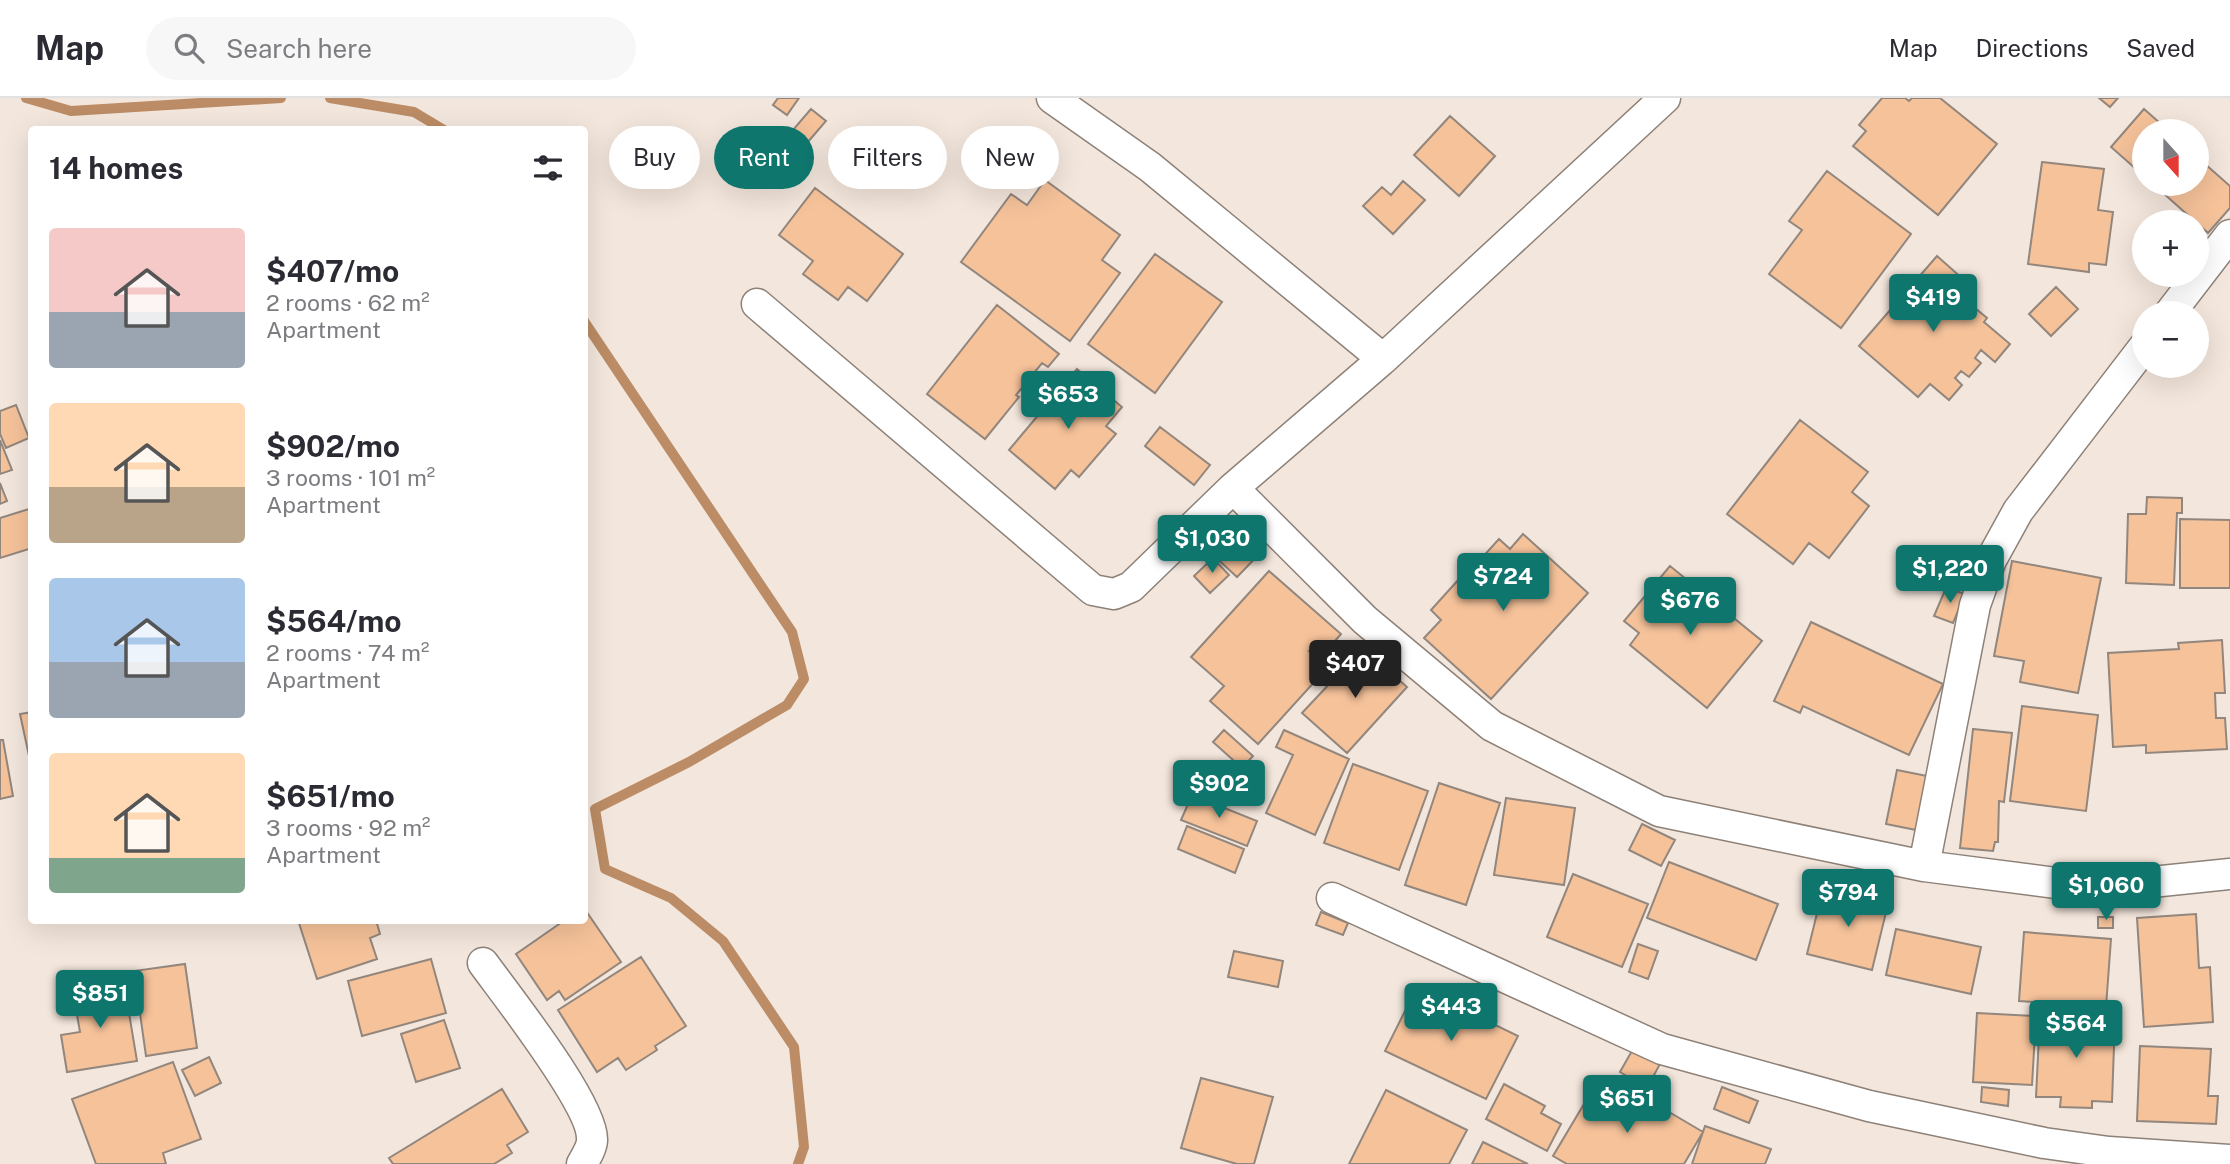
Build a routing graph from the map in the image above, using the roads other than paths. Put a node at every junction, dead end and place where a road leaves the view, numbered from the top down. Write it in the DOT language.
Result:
graph roads {
  1 [pos="1052,98"];
  2 [pos="1665,98"];
  3 [pos="2230,234"];
  4 [pos="2178,301"];
  5 [pos="757,304"];
  6 [pos="1383,359"];
  7 [pos="2132,363"];
  8 [pos="1233,488"];
  9 [pos="1924,866"];
  10 [pos="2230,874"];
  11 [pos="1332,898"];
  12 [pos="484,963"];
  13 [pos="2230,1160"];
  14 [pos="582,1164"];
  1 -- 6 [label="street"];
  2 -- 6 [label="street"];
  3 -- 4 [label="street"];
  5 -- 8 [label="street"];
  6 -- 8 [label="street"];
  7 -- 9 [label="street"];
  8 -- 9 [label="street"];
  9 -- 10 [label="street"];
  11 -- 13 [label="street"];
  12 -- 14 [label="street"];
}
